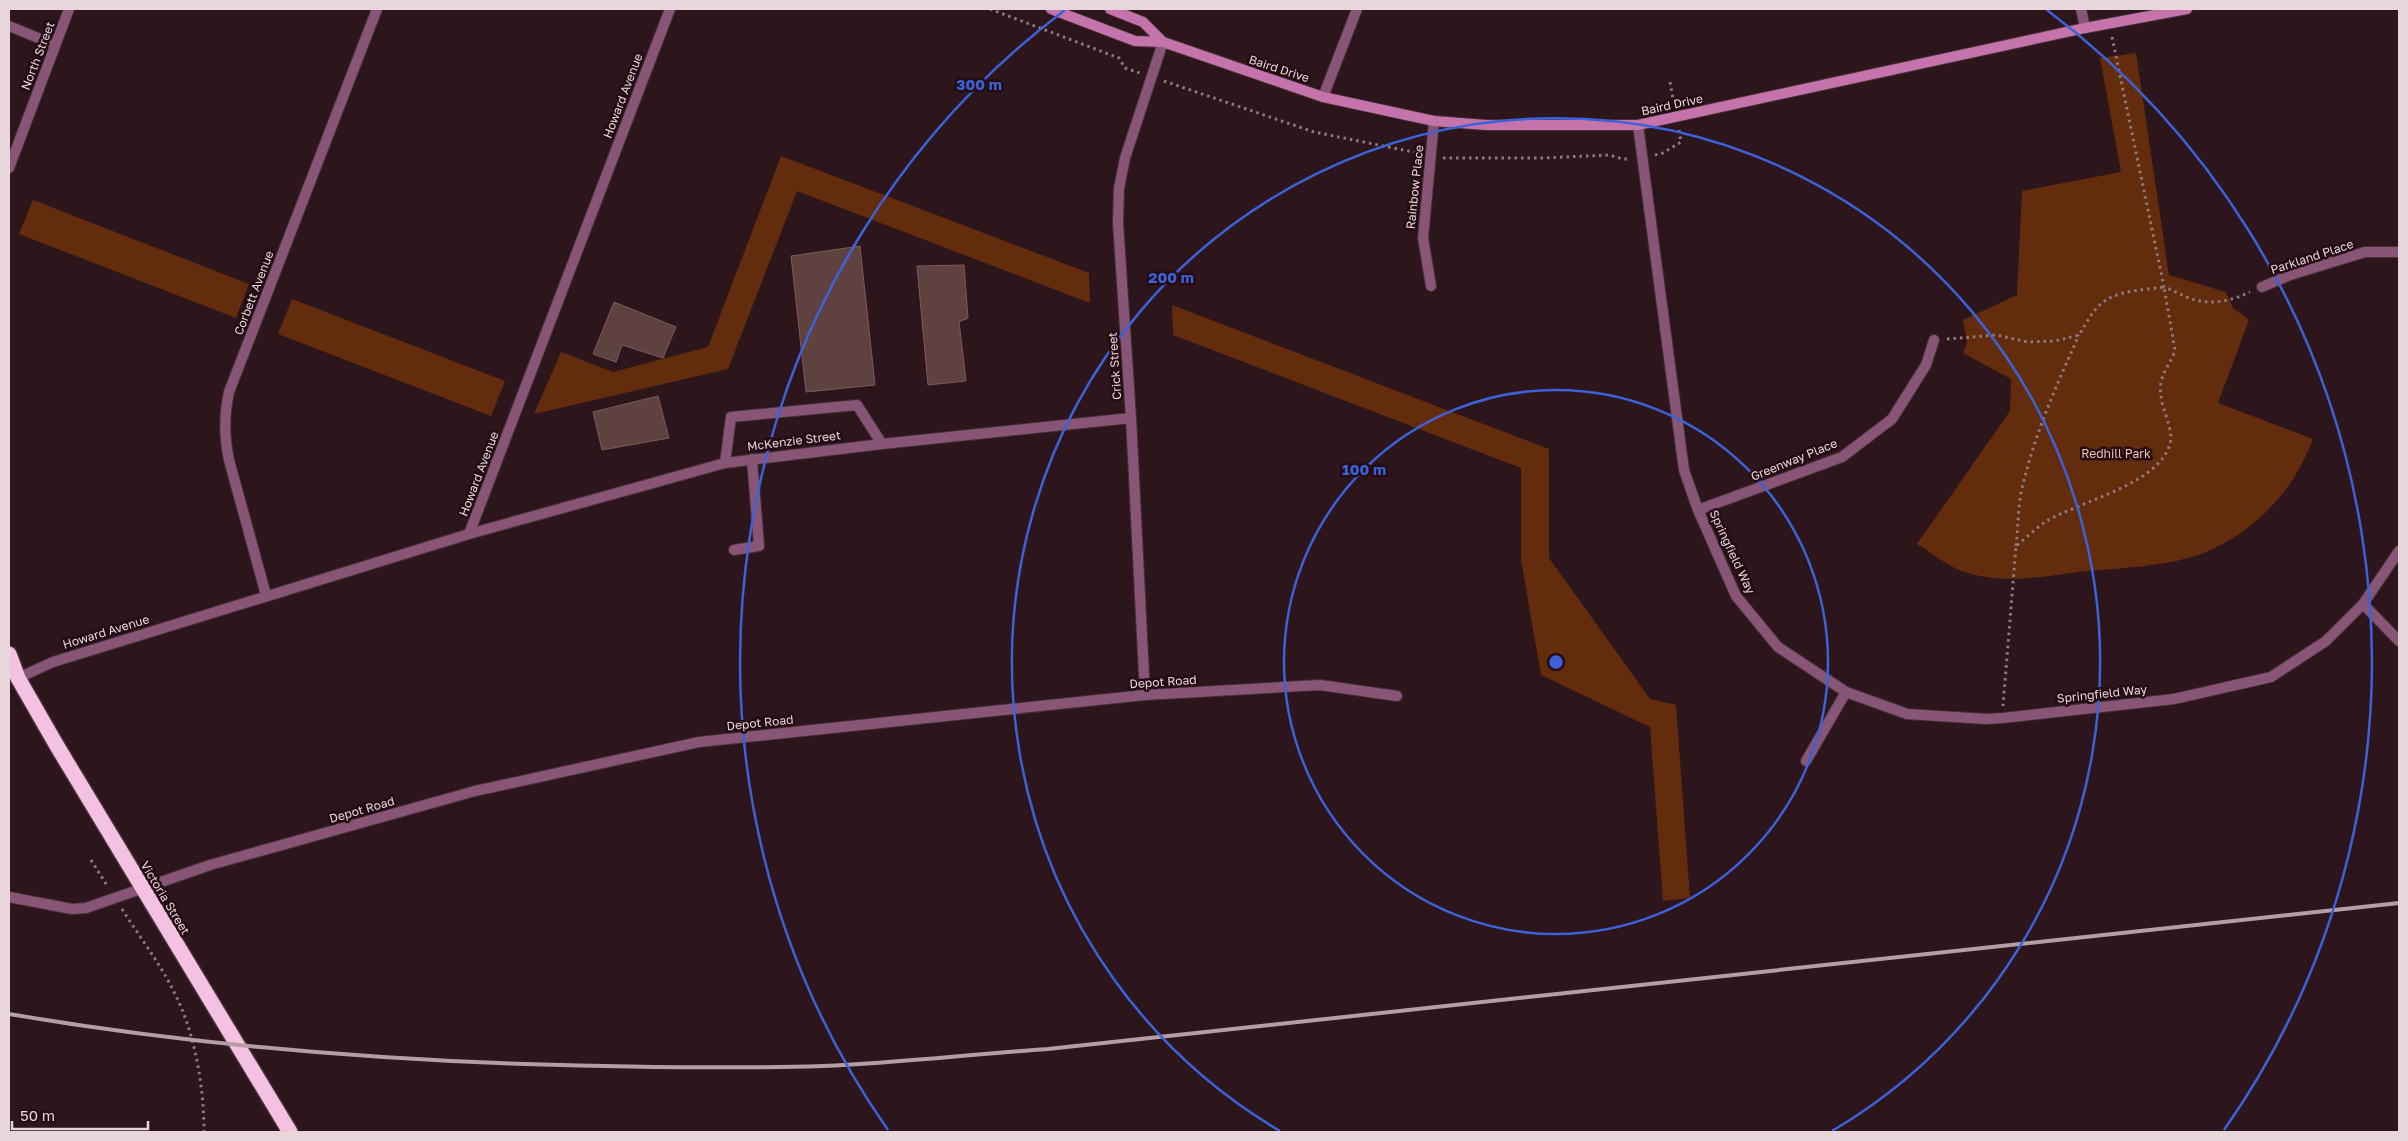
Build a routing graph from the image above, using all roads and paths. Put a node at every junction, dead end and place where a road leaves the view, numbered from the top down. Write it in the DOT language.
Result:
graph roads {
  1 [pos="69,9"];
  2 [pos="377,9"];
  3 [pos="670,9"];
  4 [pos="1051,9"];
  5 [pos="1110,9"];
  6 [pos="1357,9"];
  7 [pos="2081,9"];
  8 [pos="2187,9"];
  9 [pos="2110,24"];
  10 [pos="9,26"];
  11 [pos="2085,28"];
  12 [pos="1163,42"];
  13 [pos="55,45"];
  14 [pos="1323,97"];
  15 [pos="1434,121"];
  16 [pos="1638,125"];
  17 [pos="9,168"];
  18 [pos="2399,252"];
  19 [pos="1431,286"];
  20 [pos="2164,287"];
  21 [pos="2262,287"];
  22 [pos="2079,335"];
  23 [pos="1934,340"];
  24 [pos="1131,418"];
  25 [pos="882,444"];
  26 [pos="752,459"];
  27 [pos="725,463"];
  28 [pos="1698,510"];
  29 [pos="469,534"];
  30 [pos="2016,546"];
  31 [pos="734,550"];
  32 [pos="2399,551"];
  33 [pos="266,595"];
  34 [pos="2363,604"];
  35 [pos="2399,641"];
  36 [pos="9,654"];
  37 [pos="13,673"];
  38 [pos="1846,692"];
  39 [pos="1145,695"];
  40 [pos="1397,696"];
  41 [pos="2002,718"];
  42 [pos="1806,761"];
  43 [pos="91,860"];
  44 [pos="141,888"];
  45 [pos="9,897"];
  46 [pos="115,898"];
  47 [pos="204,1132"];
  48 [pos="290,1132"];
  1 -- 13 [label="street, North Street"];
  2 -- 33 [label="street, Corbett Avenue"];
  3 -- 29 [label="street, Howard Avenue"];
  4 -- 12 [label="street, Baird Drive"];
  5 -- 12 [label="street, Baird Drive"];
  6 -- 14 [label="street"];
  7 -- 11 [label="street"];
  8 -- 9 [label="street, Baird Drive"];
  9 -- 11 [label="street, Baird Drive"];
  9 -- 20 [label="path"];
  10 -- 13 [label="street"];
  11 -- 16 [label="street, Baird Drive"];
  12 -- 14 [label="street, Baird Drive"];
  12 -- 24 [label="street, Crick Street"];
  13 -- 17 [label="street, North Street"];
  14 -- 15 [label="street, Baird Drive"];
  15 -- 16 [label="street, Baird Drive"];
  15 -- 19 [label="street, Rainbow Place"];
  16 -- 28 [label="street, Springfield Way"];
  18 -- 21 [label="street, Parkland Place"];
  20 -- 21 [label="path"];
  20 -- 22 [label="path"];
  20 -- 30 [label="path"];
  22 -- 23 [label="path"];
  22 -- 30 [label="path"];
  23 -- 28 [label="street, Greenway Place"];
  24 -- 25 [label="street, McKenzie Street"];
  24 -- 39 [label="street, Crick Street"];
  25 -- 26 [label="street, McKenzie Street"];
  25 -- 27 [label="street"];
  26 -- 27 [label="street, McKenzie Street"];
  26 -- 31 [label="street"];
  27 -- 29 [label="street, McKenzie Street"];
  28 -- 38 [label="street, Springfield Way"];
  29 -- 33 [label="street, Howard Avenue"];
  30 -- 41 [label="path"];
  32 -- 34 [label="street, Springfield Way"];
  33 -- 37 [label="street, Howard Avenue"];
  34 -- 35 [label="street"];
  34 -- 41 [label="street, Springfield Way"];
  36 -- 37 [label="highway, Victoria Street"];
  37 -- 44 [label="highway, Victoria Street"];
  38 -- 41 [label="street, Springfield Way"];
  38 -- 42 [label="street"];
  39 -- 40 [label="street, Depot Road"];
  39 -- 44 [label="street, Depot Road"];
  43 -- 46 [label="path"];
  44 -- 46 [label="street, Depot Road"];
  44 -- 48 [label="highway, Victoria Street"];
  45 -- 46 [label="street, Depot Road"];
  46 -- 47 [label="path"];
}
